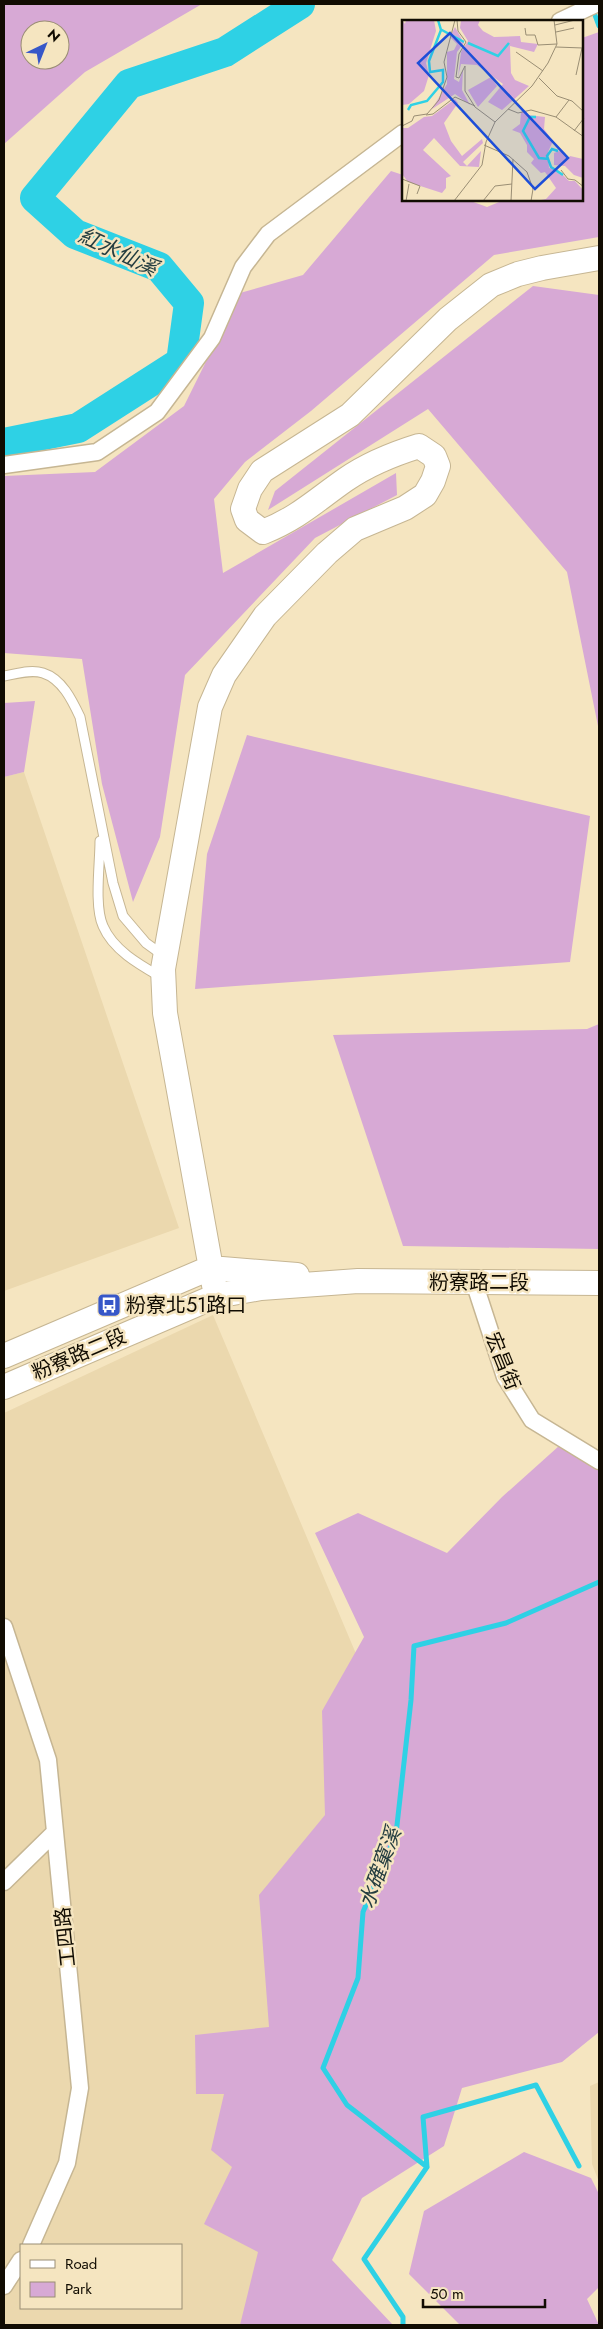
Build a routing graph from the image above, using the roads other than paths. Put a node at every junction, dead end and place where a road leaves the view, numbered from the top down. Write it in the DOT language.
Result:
graph roads {
  1 [pos="596,4"];
  2 [pos="562,20"];
  3 [pos="402,134"];
  4 [pos="599,258"];
  5 [pos="4,465"];
  6 [pos="4,676"];
  7 [pos="100,818"];
  8 [pos="164,967"];
  9 [pos="210,1268"];
  10 [pos="358,1281"];
  11 [pos="474,1282"];
  12 [pos="599,1283"];
  13 [pos="216,1296"];
  14 [pos="4,1356"];
  15 [pos="4,1387"];
  16 [pos="599,1461"];
  17 [pos="4,1627"];
  18 [pos="55,1832"];
  19 [pos="4,1882"];
  20 [pos="31,2244"];
  21 [pos="20,2262"];
  22 [pos="4,2286"];
  1 -- 2 [label="street"];
  3 -- 5 [label="street"];
  4 -- 8 [label="street"];
  6 -- 7 [label="lane"];
  7 -- 8 [label="lane"];
  7 -- 8 [label="lane"];
  8 -- 9 [label="street"];
  9 -- 10 [label="street, 粉寮路二段"];
  9 -- 13 [label="street"];
  9 -- 14 [label="street, 粉寮路二段"];
  10 -- 11 [label="street, 粉寮路二段"];
  10 -- 13 [label="street, 粉寮路二段"];
  11 -- 12 [label="street, 粉寮路二段"];
  11 -- 16 [label="street, 宏昌街"];
  13 -- 15 [label="street, 粉寮路二段"];
  17 -- 18 [label="street, 工四路"];
  18 -- 19 [label="street"];
  18 -- 20 [label="street, 工四路"];
  21 -- 22 [label="street"];
}
